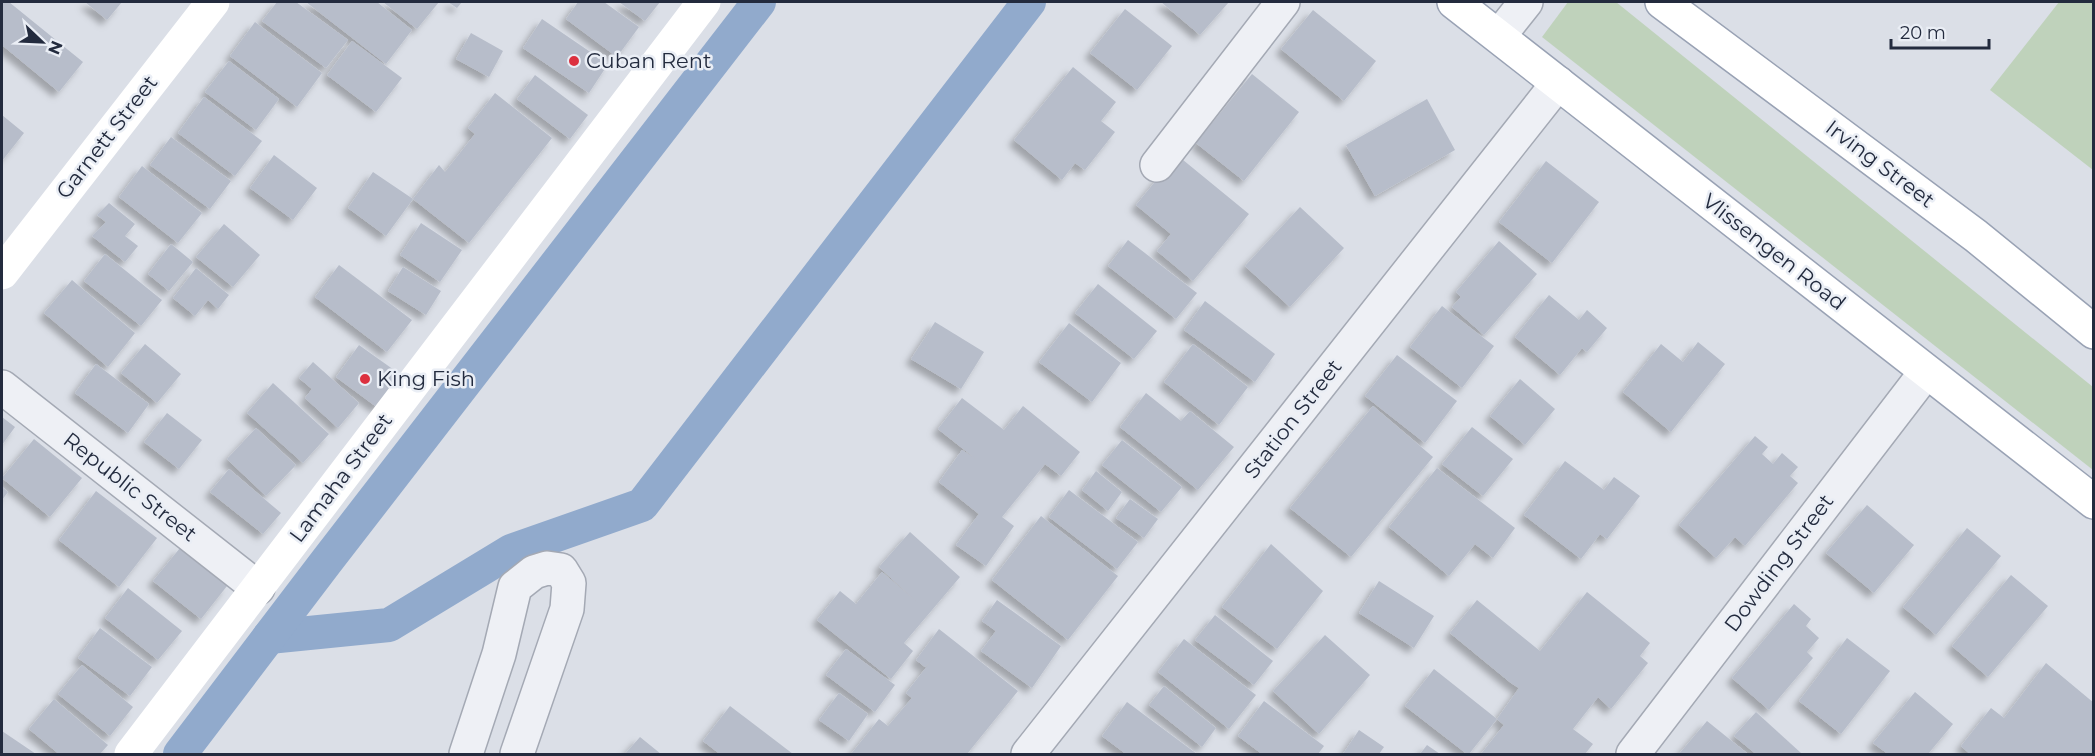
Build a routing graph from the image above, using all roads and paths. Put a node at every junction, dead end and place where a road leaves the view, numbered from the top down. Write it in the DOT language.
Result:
graph roads {
  1 [pos="213,2"];
  2 [pos="704,2"];
  3 [pos="1283,2"];
  4 [pos="1454,2"];
  5 [pos="1526,2"];
  6 [pos="1662,2"];
  7 [pos="1498,36"];
  8 [pos="1558,83"];
  9 [pos="1157,165"];
  10 [pos="2,273"];
  11 [pos="2094,332"];
  12 [pos="1926,372"];
  13 [pos="2,387"];
  14 [pos="2094,502"];
  15 [pos="258,588"];
  16 [pos="131,754"];
  17 [pos="466,754"];
  18 [pos="517,754"];
  19 [pos="1028,754"];
  20 [pos="1632,754"];
  1 -- 10 [label="main road, Garnett Street"];
  2 -- 15 [label="main road, Lamaha Street"];
  3 -- 9 [label="street"];
  4 -- 7 [label="main road, Vlissengen Road"];
  5 -- 7 [label="street"];
  6 -- 11 [label="main road, Irving Street"];
  7 -- 8 [label="main road, Vlissengen Road"];
  8 -- 12 [label="main road, Vlissengen Road"];
  8 -- 19 [label="street, Station Street"];
  12 -- 14 [label="main road, Vlissengen Road"];
  12 -- 20 [label="street, Dowding Street"];
  13 -- 15 [label="street, Republic Street"];
  15 -- 16 [label="main road, Lamaha Street"];
  17 -- 18 [label="street"];
}
